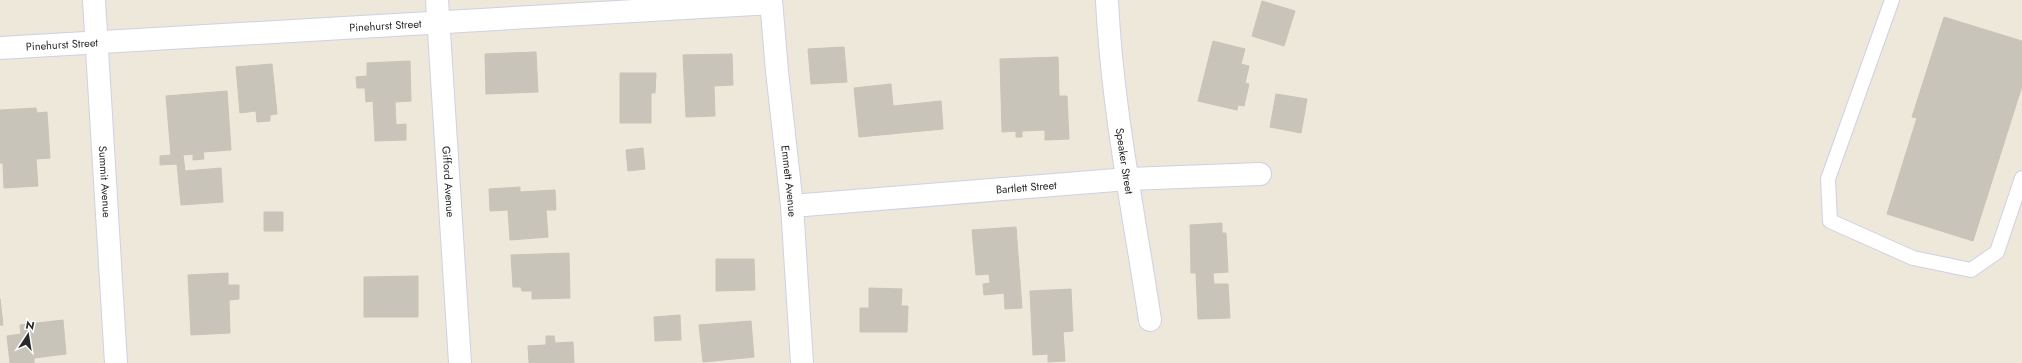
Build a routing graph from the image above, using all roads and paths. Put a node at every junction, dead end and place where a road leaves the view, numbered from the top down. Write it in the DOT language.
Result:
graph roads {
  1 [pos="94,0"];
  2 [pos="437,0"];
  3 [pos="1107,0"];
  4 [pos="1892,0"];
  5 [pos="771,2"];
  6 [pos="438,23"];
  7 [pos="96,41"];
  8 [pos="0,48"];
  9 [pos="1260,174"];
  10 [pos="2022,178"];
  11 [pos="1128,179"];
  12 [pos="792,206"];
  13 [pos="1150,320"];
  14 [pos="116,363"];
  15 [pos="460,363"];
  16 [pos="802,363"];
  1 -- 7 [label="street, Summit Avenue"];
  2 -- 6 [label="street, Gifford Avenue"];
  3 -- 11 [label="street, Speaker Street"];
  4 -- 10 [label="lane"];
  5 -- 6 [label="street, Pinehurst Street"];
  5 -- 12 [label="street, Emmett Avenue"];
  6 -- 7 [label="street, Pinehurst Street"];
  6 -- 15 [label="street, Gifford Avenue"];
  7 -- 8 [label="street, Pinehurst Street"];
  7 -- 14 [label="street, Summit Avenue"];
  9 -- 11 [label="street, Bartlett Street"];
  11 -- 12 [label="street, Bartlett Street"];
  11 -- 13 [label="street, Speaker Street"];
  12 -- 16 [label="street, Emmett Avenue"];
}
